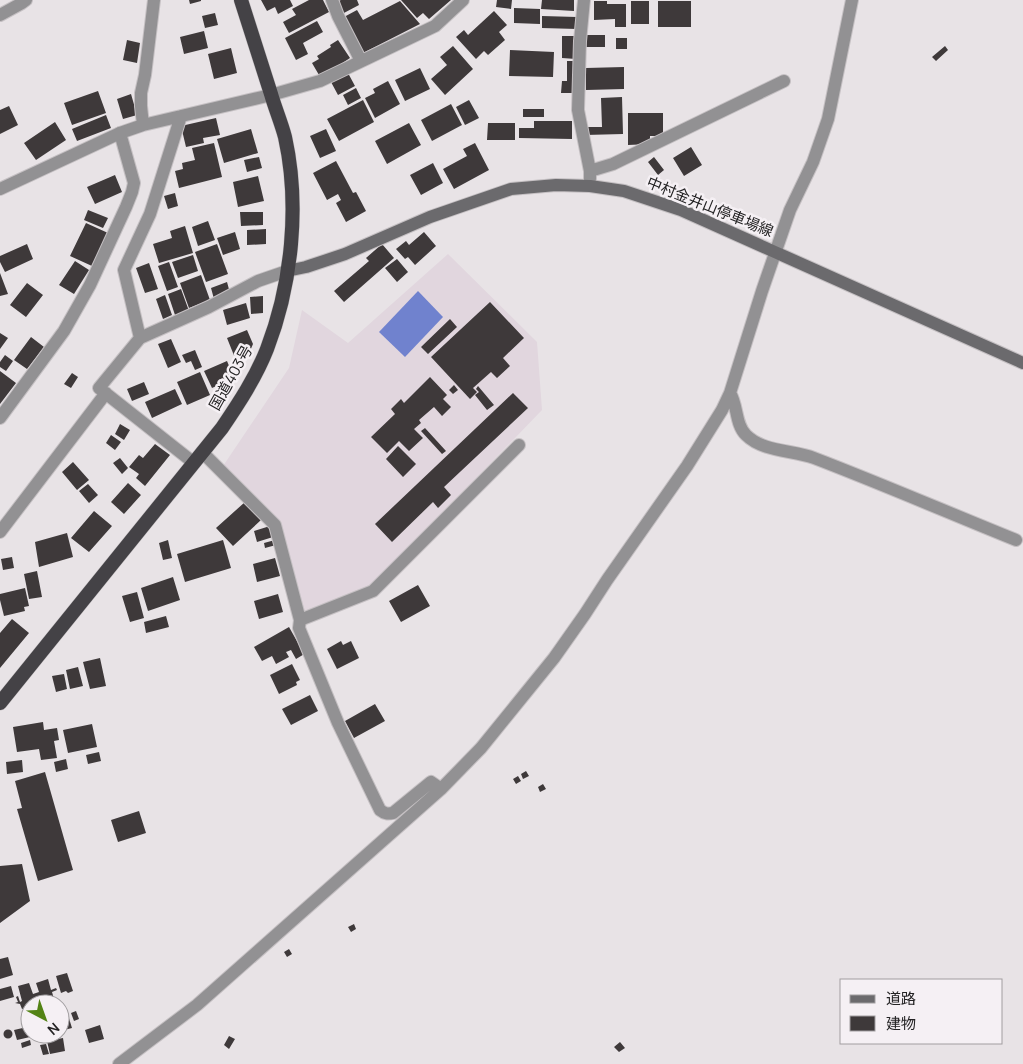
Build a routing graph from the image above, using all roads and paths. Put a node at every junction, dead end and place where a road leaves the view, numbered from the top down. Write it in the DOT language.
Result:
graph roads {
  1 [pos="26,0"];
  2 [pos="154,0"];
  3 [pos="241,0"];
  4 [pos="332,0"];
  5 [pos="464,0"];
  6 [pos="584,0"];
  7 [pos="852,0"];
  8 [pos="0,14"];
  9 [pos="361,61"];
  10 [pos="784,81"];
  11 [pos="271,95"];
  12 [pos="180,116"];
  13 [pos="144,125"];
  14 [pos="120,133"];
  15 [pos="590,171"];
  16 [pos="590,186"];
  17 [pos="0,189"];
  18 [pos="781,254"];
  19 [pos="287,271"];
  20 [pos="140,338"];
  21 [pos="1023,363"];
  22 [pos="106,393"];
  23 [pos="730,393"];
  24 [pos="0,418"];
  25 [pos="519,445"];
  26 [pos="198,458"];
  27 [pos="0,532"];
  28 [pos="1016,540"];
  29 [pos="300,620"];
  30 [pos="0,703"];
  31 [pos="441,789"];
  32 [pos="120,1064"];
  1 -- 8 [label="street"];
  2 -- 13 [label="street"];
  3 -- 11 [label="highway, 国道403号"];
  4 -- 9 [label="street"];
  5 -- 9 [label="street"];
  6 -- 15 [label="street"];
  7 -- 18 [label="street"];
  9 -- 11 [label="street"];
  10 -- 15 [label="street"];
  11 -- 12 [label="street"];
  11 -- 19 [label="highway, 国道403号"];
  12 -- 13 [label="street"];
  12 -- 20 [label="street"];
  13 -- 14 [label="street"];
  14 -- 17 [label="street"];
  14 -- 24 [label="street"];
  15 -- 16 [label="street"];
  16 -- 18 [label="main road, 中村金井山停車場線"];
  16 -- 19 [label="main road, 中村金井山停車場線"];
  18 -- 21 [label="main road, 中村金井山停車場線"];
  18 -- 23 [label="street"];
  19 -- 20 [label="street"];
  19 -- 26 [label="highway, 国道403号"];
  20 -- 22 [label="street"];
  22 -- 26 [label="street"];
  22 -- 27 [label="street"];
  23 -- 28 [label="street"];
  23 -- 31 [label="street"];
  25 -- 29 [label="street"];
  26 -- 29 [label="street"];
  26 -- 30 [label="highway, 国道403号"];
  29 -- 31 [label="street"];
  31 -- 32 [label="street"];
}
